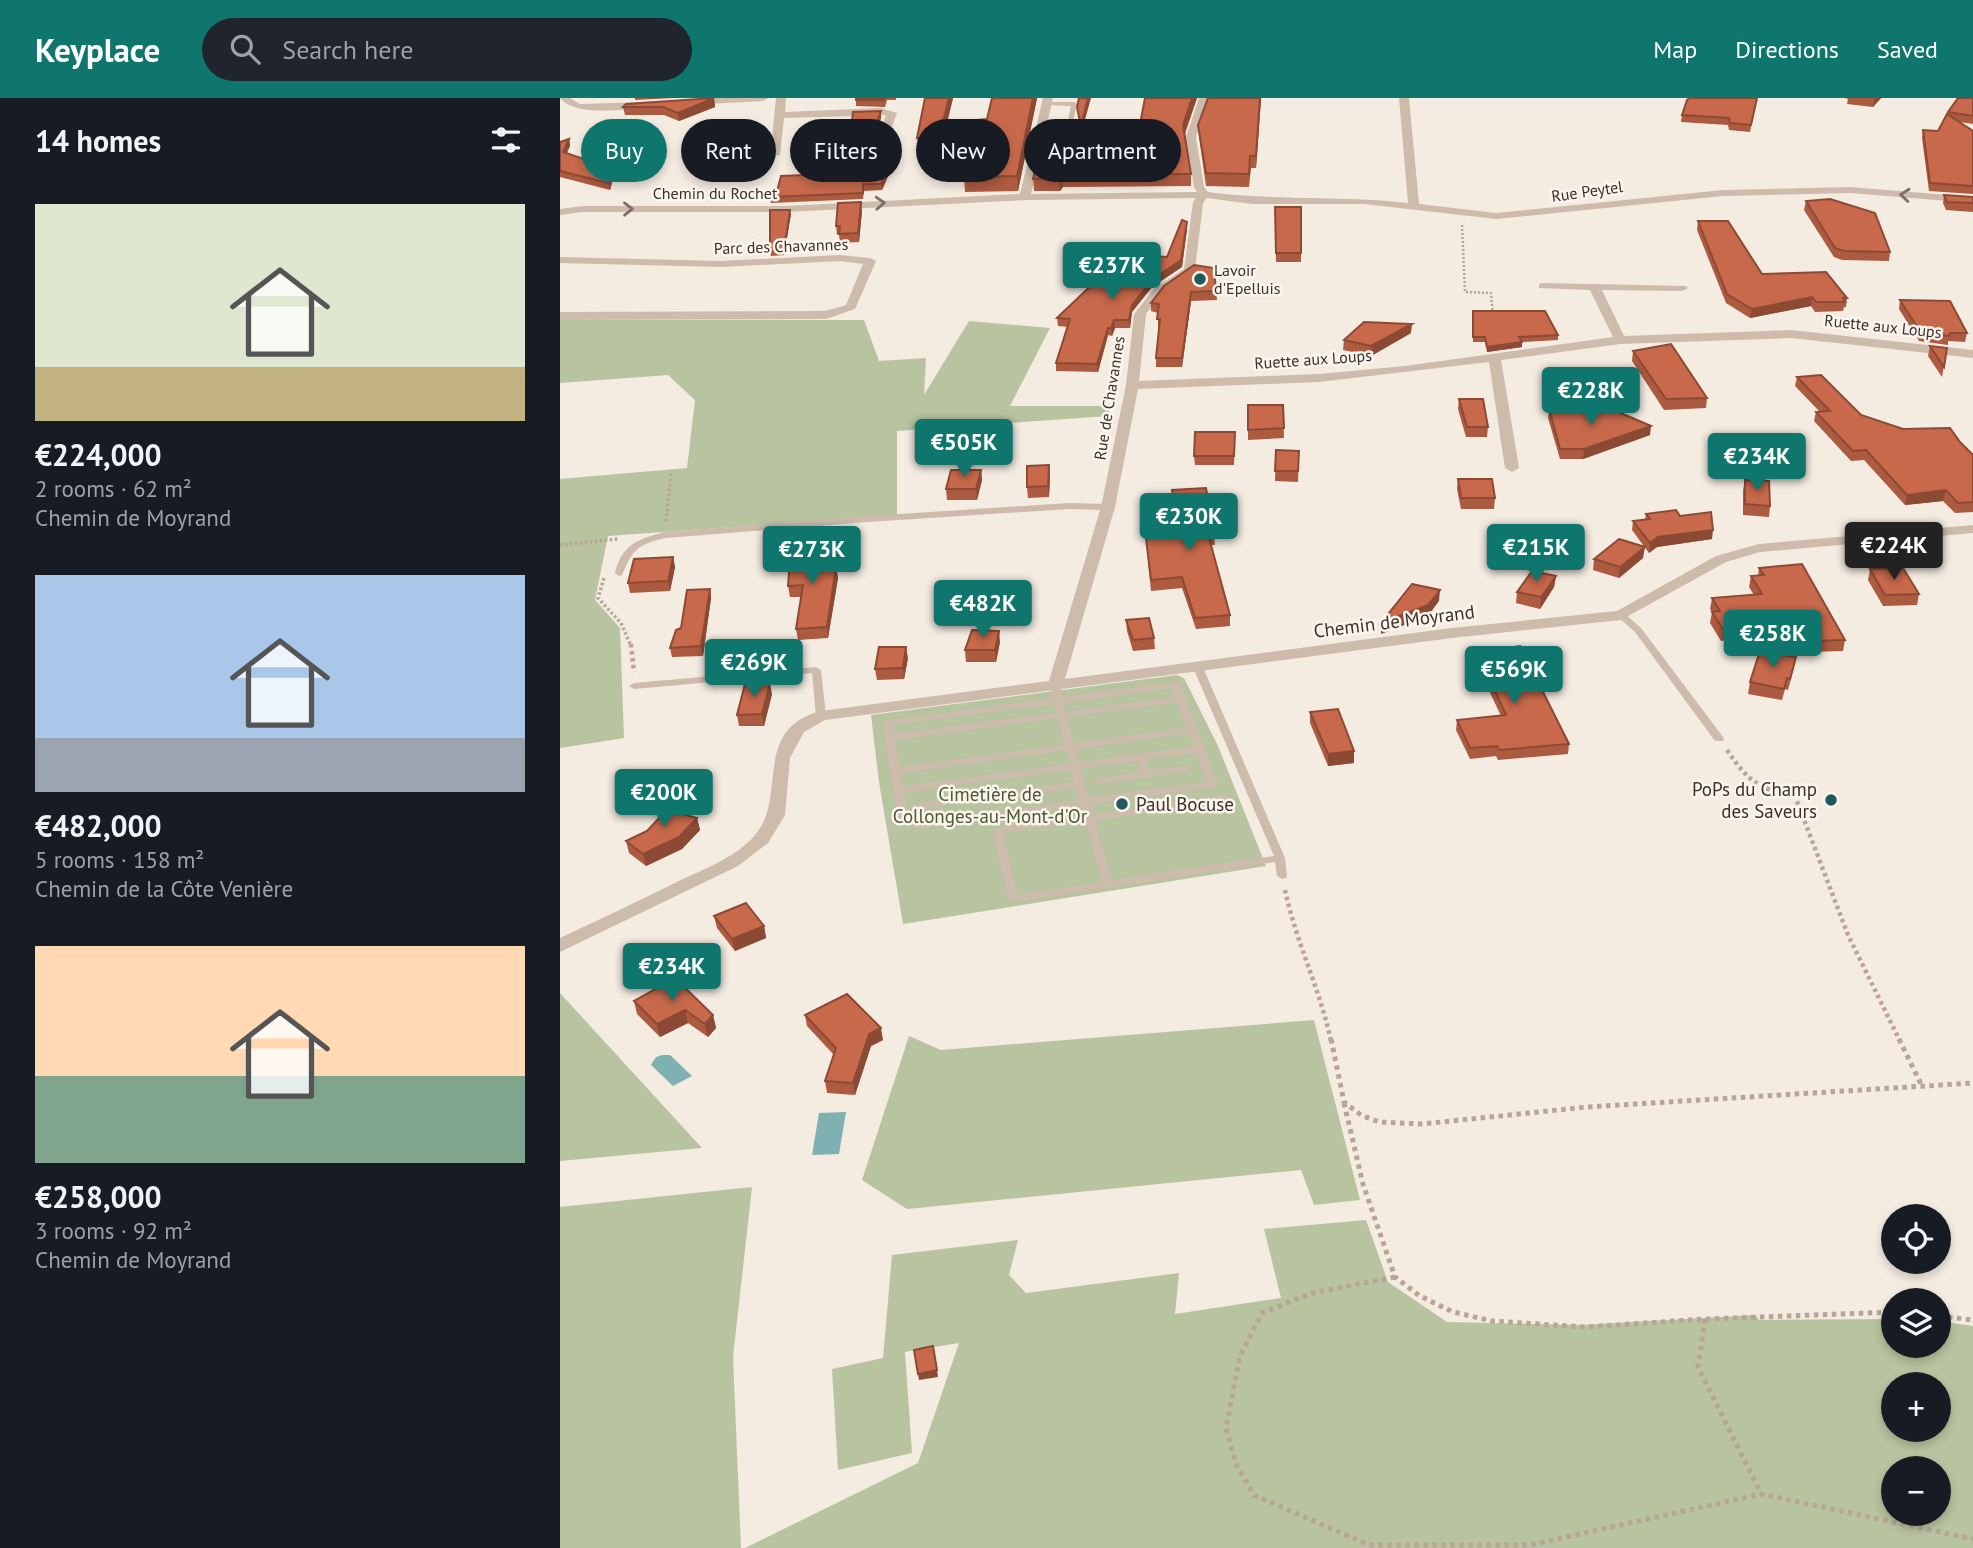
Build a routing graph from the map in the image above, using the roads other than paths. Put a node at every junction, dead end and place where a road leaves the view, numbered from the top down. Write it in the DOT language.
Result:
graph roads {
  1 [pos="564,98"];
  2 [pos="762,98"];
  3 [pos="781,98"];
  4 [pos="1204,98"];
  5 [pos="1404,98"];
  6 [pos="1048,101"];
  7 [pos="682,103"];
  8 [pos="655,104"];
  9 [pos="781,114"];
  10 [pos="890,119"];
  11 [pos="1071,119"];
  12 [pos="776,153"];
  13 [pos="1205,195"];
  14 [pos="1028,197"];
  15 [pos="1973,200"];
  16 [pos="1414,206"];
  17 [pos="560,212"];
  18 [pos="560,260"];
  19 [pos="1543,286"];
  20 [pos="1594,286"];
  21 [pos="1682,288"];
  22 [pos="560,316"];
  23 [pos="1620,340"];
  24 [pos="1973,354"];
  25 [pos="1495,359"];
  26 [pos="1132,386"];
  27 [pos="1512,468"];
  28 [pos="1108,507"];
  29 [pos="1973,529"];
  30 [pos="619,573"];
  31 [pos="1621,615"];
  32 [pos="1197,665"];
  33 [pos="634,687"];
  34 [pos="1056,692"];
  35 [pos="1181,699"];
  36 [pos="1061,715"];
  37 [pos="821,716"];
  38 [pos="1192,730"];
  39 [pos="889,738"];
  40 [pos="1719,739"];
  41 [pos="1070,747"];
  42 [pos="1200,749"];
  43 [pos="1140,756"];
  44 [pos="1075,765"];
  45 [pos="1185,768"];
  46 [pos="895,771"];
  47 [pos="1146,774"];
  48 [pos="1098,780"];
  49 [pos="1080,784"];
  50 [pos="898,790"];
  51 [pos="1227,797"];
  52 [pos="1085,802"];
  53 [pos="1089,818"];
  54 [pos="927,825"];
  55 [pos="1280,858"];
  56 [pos="1282,876"];
  57 [pos="1108,885"];
  58 [pos="560,946"];
  1 -- 8 [label="street"];
  2 -- 7 [label="street"];
  3 -- 9 [label="street"];
  4 -- 13 [label="street"];
  5 -- 16 [label="street"];
  6 -- 11 [label="lane"];
  6 -- 14 [label="street"];
  9 -- 10 [label="street"];
  9 -- 12 [label="street"];
  13 -- 14 [label="street, Chemin du Rochet"];
  13 -- 16 [label="street, Rue Peytel"];
  13 -- 26 [label="street, Rue de Chavannes"];
  17 -- 14 [label="street, Chemin du Rochet, one-way"];
  15 -- 16 [label="street, Rue Peytel, one-way"];
  18 -- 22 [label="street, Parc des Chavannes"];
  19 -- 20 [label="street"];
  20 -- 21 [label="street"];
  20 -- 23 [label="street"];
  23 -- 24 [label="street, Ruette aux Loups"];
  23 -- 25 [label="street, Ruette aux Loups"];
  25 -- 26 [label="street, Ruette aux Loups"];
  25 -- 27 [label="street"];
  26 -- 28 [label="street, Rue de Chavannes"];
  28 -- 30 [label="lane"];
  28 -- 34 [label="street, Rue de Chavannes"];
  29 -- 31 [label="street, Chemin de Moyrand"];
  31 -- 32 [label="street, Chemin de Moyrand"];
  31 -- 40 [label="lane"];
  32 -- 34 [label="street, Chemin de Moyrand"];
  32 -- 55 [label="lane"];
  33 -- 37 [label="lane"];
  34 -- 35 [label="lane"];
  34 -- 36 [label="lane"];
  34 -- 37 [label="street, Chemin de Moyrand"];
  34 -- 39 [label="lane"];
  35 -- 36 [label="lane"];
  35 -- 38 [label="lane"];
  36 -- 39 [label="lane"];
  36 -- 41 [label="lane"];
  37 -- 58 [label="street"];
  38 -- 41 [label="lane"];
  38 -- 42 [label="lane"];
  39 -- 46 [label="lane"];
  41 -- 44 [label="lane"];
  41 -- 46 [label="lane"];
  42 -- 43 [label="lane"];
  42 -- 52 [label="lane"];
  43 -- 44 [label="lane"];
  43 -- 47 [label="lane"];
  44 -- 49 [label="lane"];
  44 -- 50 [label="lane"];
  45 -- 47 [label="lane"];
  46 -- 50 [label="lane"];
  47 -- 48 [label="lane"];
  49 -- 52 [label="lane"];
  49 -- 54 [label="lane"];
  50 -- 54 [label="lane"];
  51 -- 53 [label="lane"];
  52 -- 53 [label="lane"];
  52 -- 54 [label="lane"];
  53 -- 57 [label="lane"];
  53 -- 57 [label="lane"];
  55 -- 56 [label="lane"];
  55 -- 57 [label="lane"];
}
